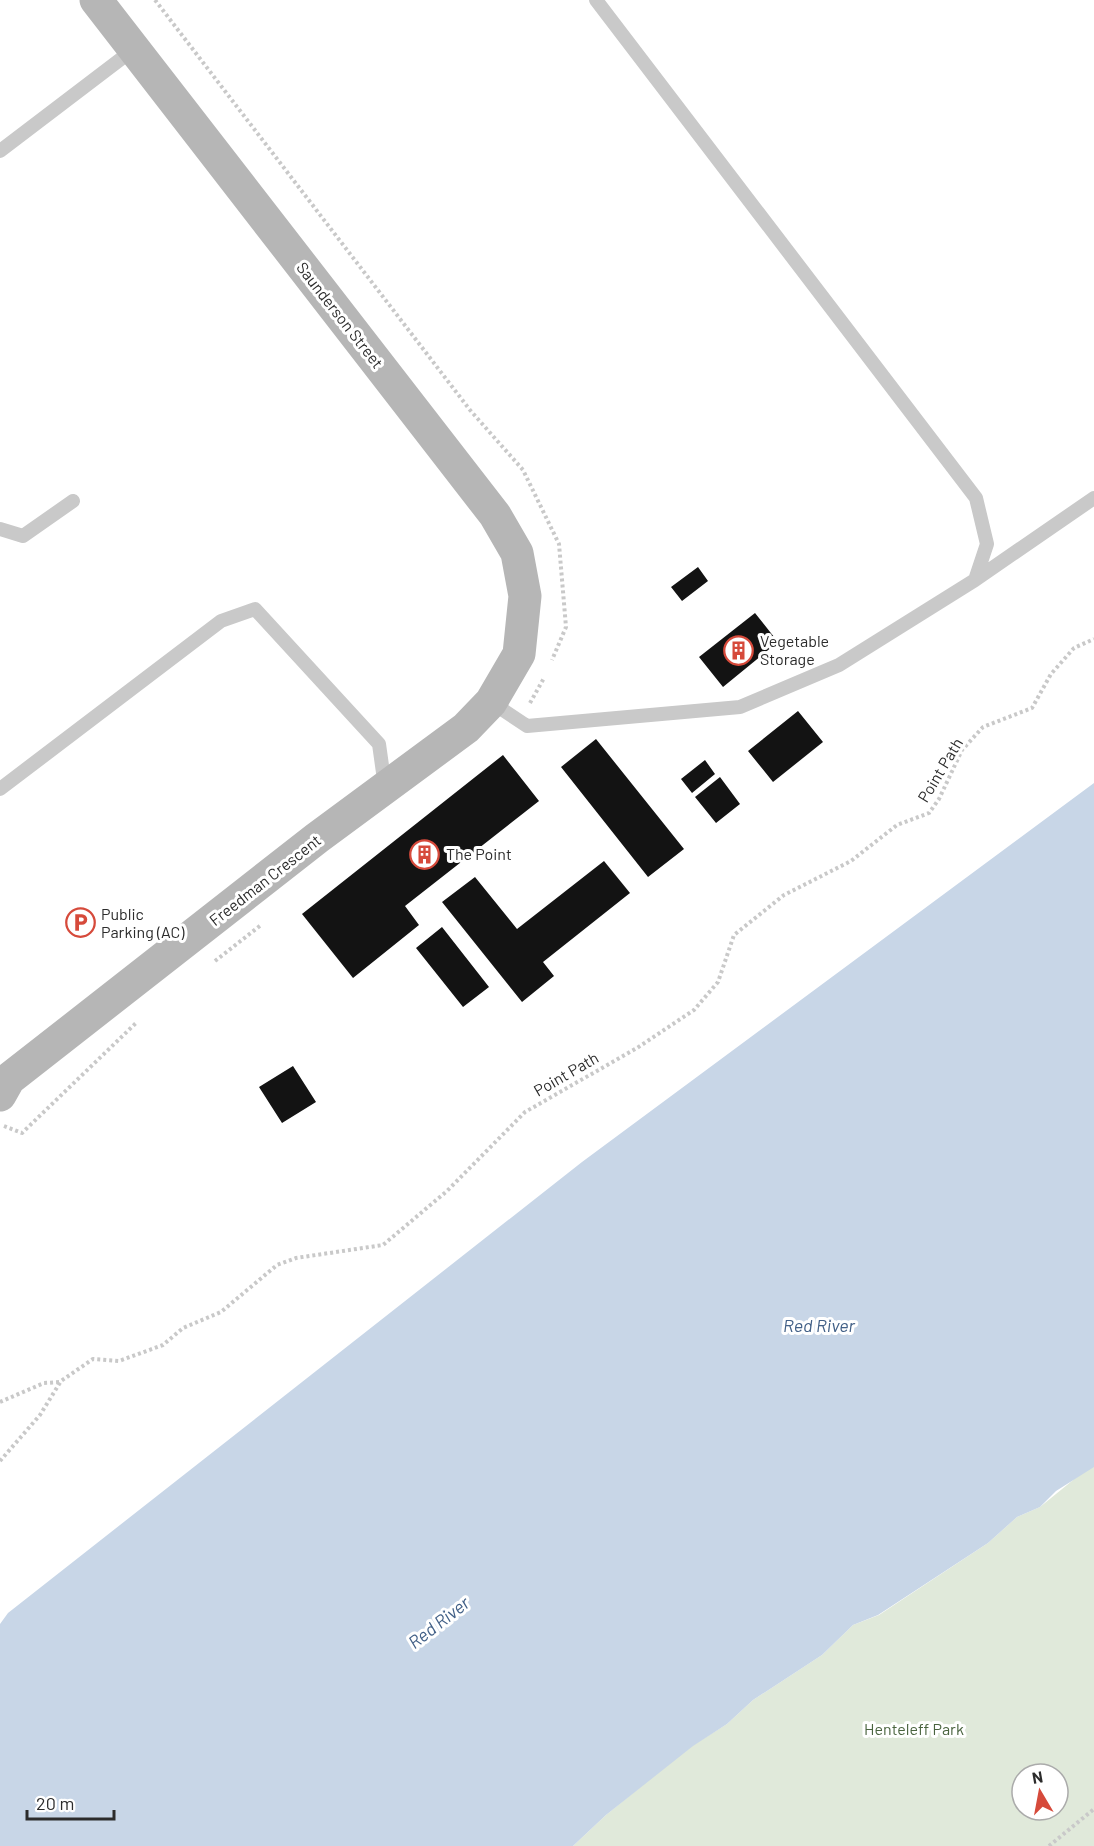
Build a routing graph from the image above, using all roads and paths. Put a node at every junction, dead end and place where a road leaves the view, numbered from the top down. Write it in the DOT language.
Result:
graph roads {
  1 [pos="96,0"];
  2 [pos="155,0"];
  3 [pos="596,0"];
  4 [pos="134,49"];
  5 [pos="0,151"];
  6 [pos="1094,498"];
  7 [pos="73,501"];
  8 [pos="0,529"];
  9 [pos="975,580"];
  10 [pos="1094,639"];
  11 [pos="519,654"];
  12 [pos="503,710"];
  13 [pos="385,787"];
  14 [pos="0,789"];
  15 [pos="270,917"];
  16 [pos="209,965"];
  17 [pos="138,1021"];
  18 [pos="3,1080"];
  19 [pos="0,1125"];
  20 [pos="62,1382"];
  21 [pos="0,1402"];
  22 [pos="0,1461"];
  23 [pos="1094,1809"];
  24 [pos="1049,1846"];
  1 -- 4 [label="street, Saunderson Street"];
  2 -- 12 [label="path"];
  3 -- 9 [label="lane"];
  4 -- 5 [label="lane"];
  4 -- 11 [label="street, Saunderson Street"];
  6 -- 9 [label="lane"];
  7 -- 8 [label="lane"];
  9 -- 12 [label="lane"];
  10 -- 20 [label="path, Point Path"];
  11 -- 12 [label="street, Freedman Crescent"];
  12 -- 13 [label="street, Freedman Crescent"];
  13 -- 14 [label="lane"];
  13 -- 18 [label="street, Freedman Crescent"];
  15 -- 16 [label="path"];
  17 -- 19 [label="path"];
  20 -- 21 [label="path"];
  20 -- 22 [label="path, Point Path"];
  23 -- 24 [label="path"];
}
